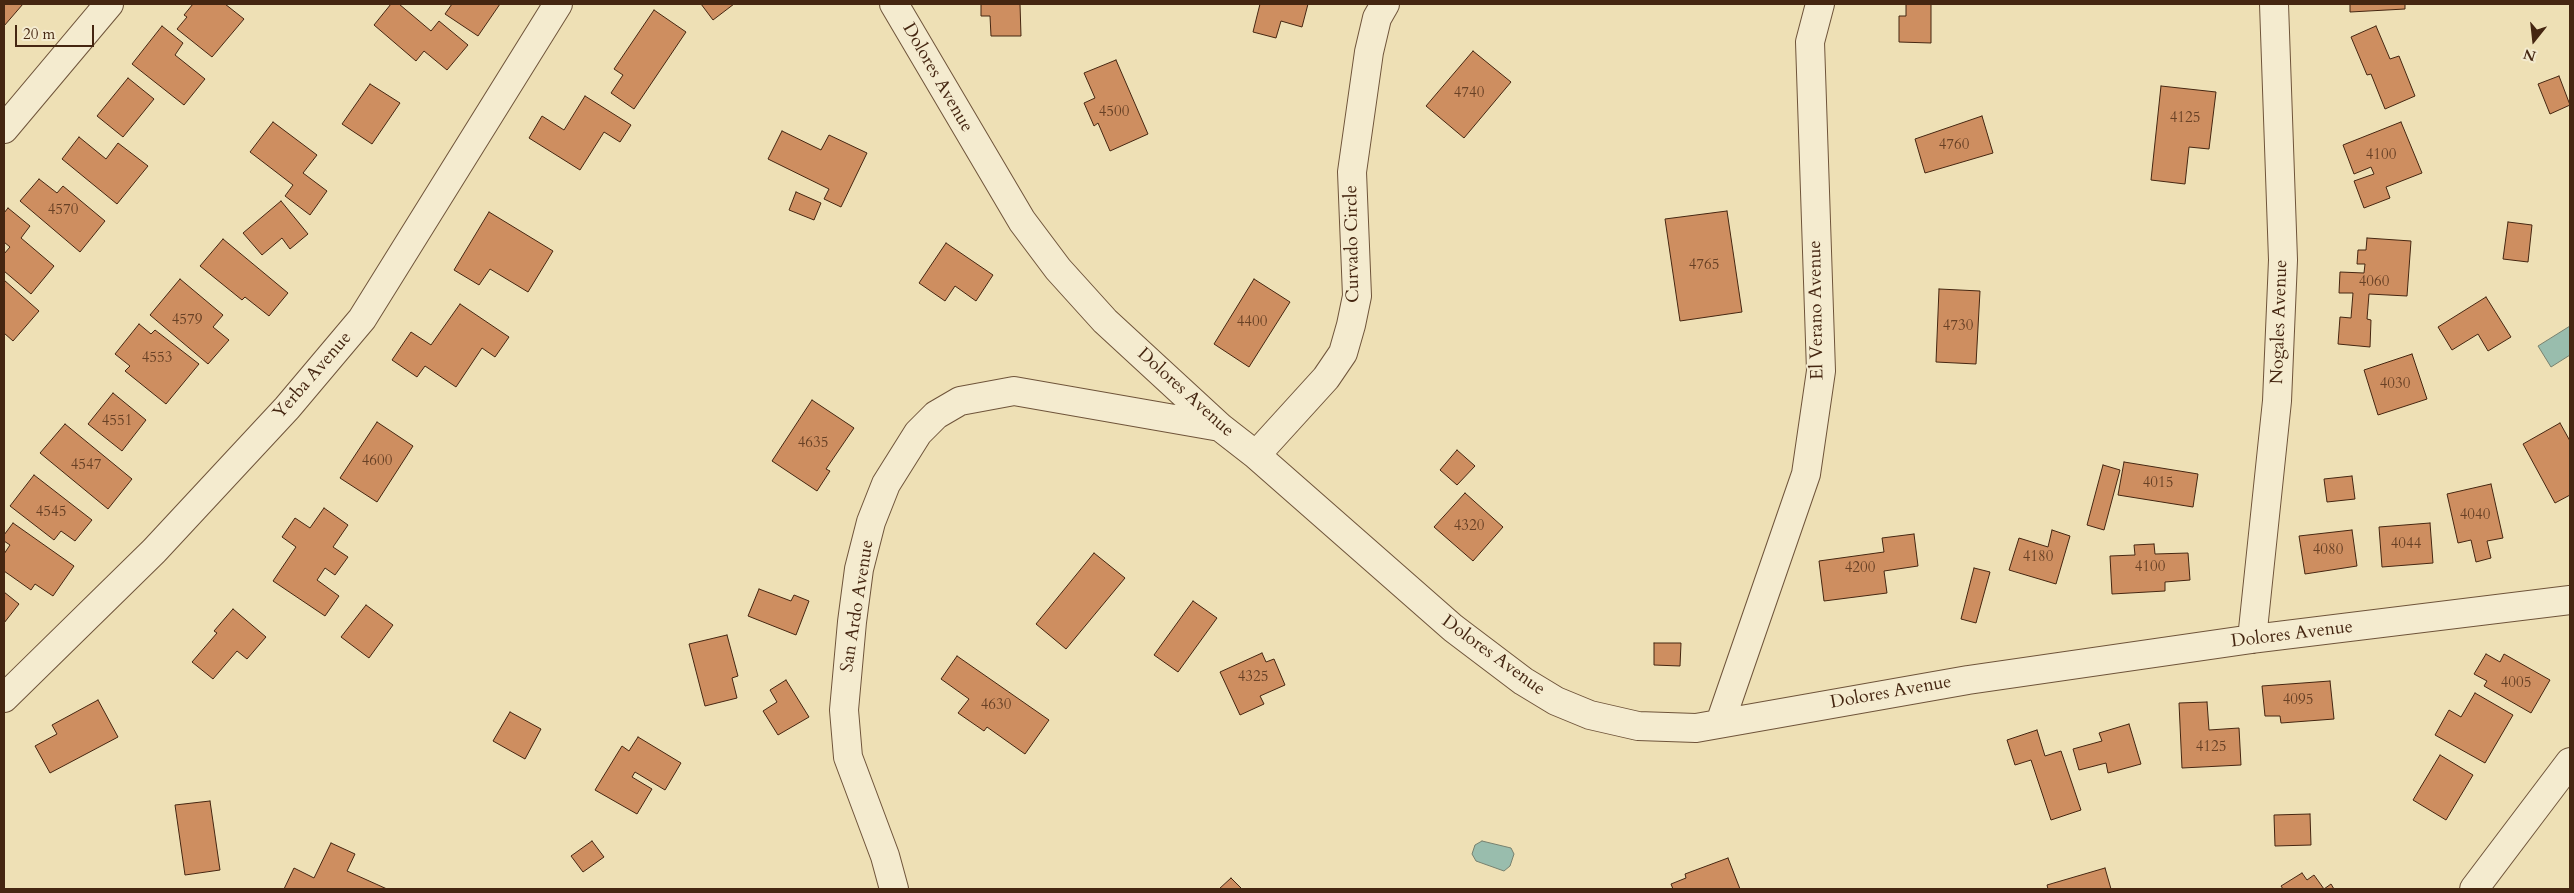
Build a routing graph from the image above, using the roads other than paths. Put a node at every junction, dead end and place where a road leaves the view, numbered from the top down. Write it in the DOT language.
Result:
graph roads {
  1 [pos="109,4"];
  2 [pos="558,4"];
  3 [pos="894,4"];
  4 [pos="1385,4"];
  5 [pos="1820,4"];
  6 [pos="2274,4"];
  7 [pos="4,129"];
  8 [pos="1220,427"];
  9 [pos="1256,455"];
  10 [pos="2570,600"];
  11 [pos="2252,639"];
  12 [pos="4,698"];
  13 [pos="1720,723"];
  14 [pos="2570,762"];
  15 [pos="894,889"];
  16 [pos="2474,889"];
  1 -- 7 [label="street"];
  2 -- 12 [label="street, Yerba Avenue"];
  3 -- 8 [label="street, Dolores Avenue"];
  4 -- 9 [label="street, Curvado Circle"];
  5 -- 13 [label="street, El Verano Avenue"];
  6 -- 11 [label="street, Nogales Avenue"];
  8 -- 9 [label="street, Dolores Avenue"];
  8 -- 15 [label="street, San Ardo Avenue"];
  9 -- 13 [label="street, Dolores Avenue"];
  10 -- 11 [label="street, Dolores Avenue"];
  11 -- 13 [label="street, Dolores Avenue"];
  14 -- 16 [label="street"];
}
